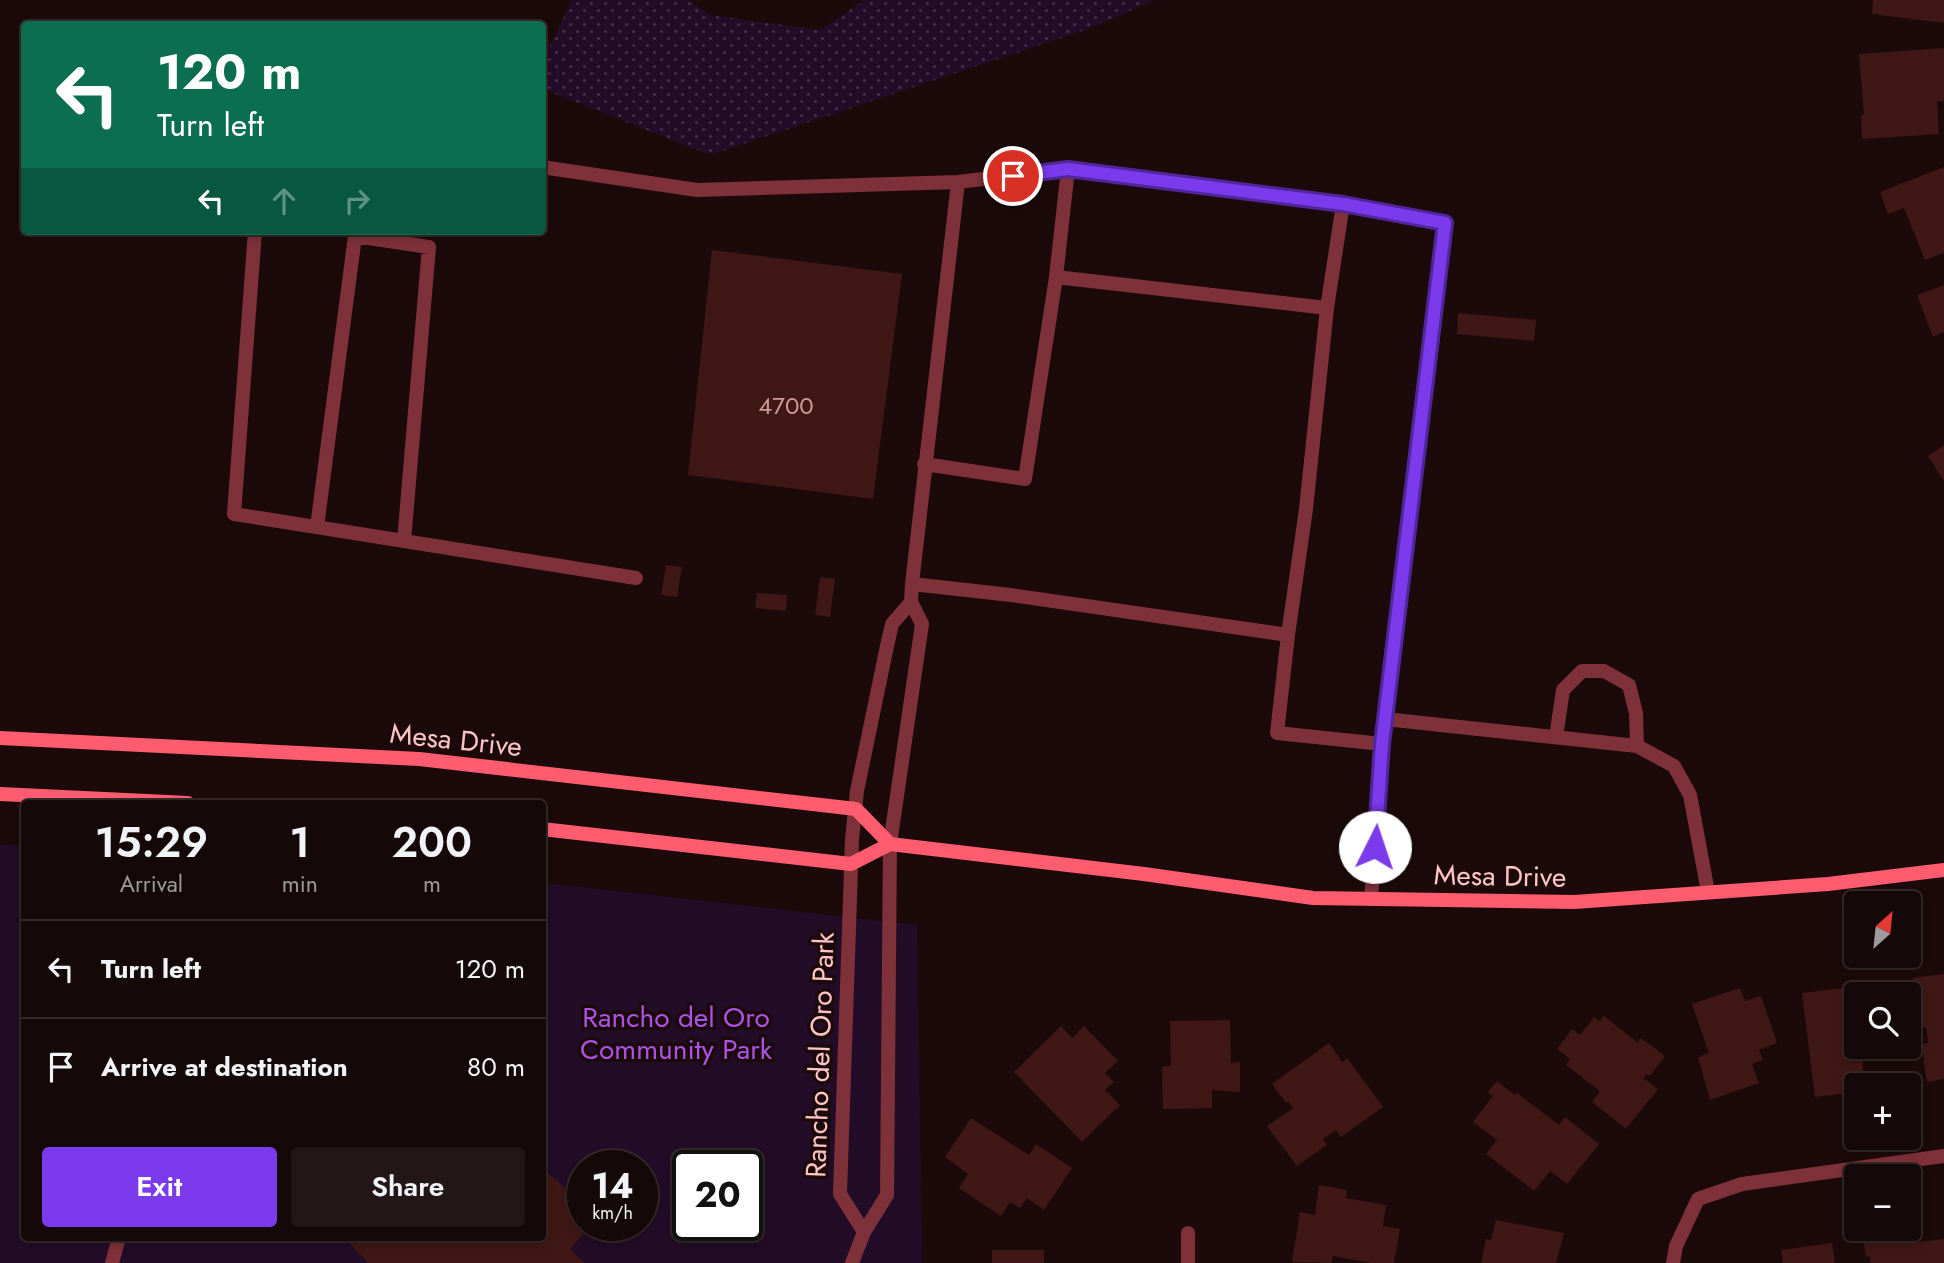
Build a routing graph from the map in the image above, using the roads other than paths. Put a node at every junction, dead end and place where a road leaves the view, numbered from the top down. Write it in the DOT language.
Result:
graph roads {
  1 [pos="546,168"];
  2 [pos="1068,169"];
  3 [pos="958,182"];
  4 [pos="1343,204"];
  5 [pos="255,235"];
  6 [pos="1056,277"];
  7 [pos="1327,308"];
  8 [pos="924,464"];
  9 [pos="317,527"];
  10 [pos="404,541"];
  11 [pos="636,578"];
  12 [pos="912,584"];
  13 [pos="911,602"];
  14 [pos="1289,635"];
  15 [pos="1385,719"];
  16 [pos="1556,737"];
  17 [pos="0,738"];
  18 [pos="1382,744"];
  19 [pos="1637,746"];
  20 [pos="0,794"];
  21 [pos="125,800"];
  22 [pos="856,809"];
  23 [pos="546,829"];
  24 [pos="890,844"];
  25 [pos="851,864"];
  26 [pos="1944,870"];
  27 [pos="1708,892"];
  28 [pos="1371,899"];
  29 [pos="1944,1156"];
  30 [pos="864,1232"];
  31 [pos="1188,1233"];
  32 [pos="118,1241"];
  33 [pos="112,1263"];
  34 [pos="852,1263"];
  35 [pos="1188,1263"];
  36 [pos="1672,1263"];
  1 -- 3 [label="street"];
  2 -- 3 [label="street"];
  2 -- 4 [label="street"];
  2 -- 6 [label="street"];
  3 -- 8 [label="street"];
  4 -- 7 [label="street"];
  4 -- 15 [label="street"];
  5 -- 9 [label="street"];
  6 -- 7 [label="street"];
  6 -- 8 [label="street"];
  7 -- 14 [label="street"];
  8 -- 12 [label="street"];
  9 -- 10 [label="street"];
  9 -- 10 [label="street"];
  10 -- 11 [label="street"];
  12 -- 13 [label="street"];
  12 -- 14 [label="street"];
  13 -- 22 [label="street, Rancho del Oro Park"];
  13 -- 24 [label="street"];
  14 -- 18 [label="street"];
  15 -- 16 [label="street"];
  15 -- 18 [label="street"];
  16 -- 19 [label="street"];
  16 -- 19 [label="street"];
  17 -- 22 [label="main road, Mesa Drive"];
  18 -- 28 [label="street"];
  19 -- 27 [label="street"];
  20 -- 21 [label="main road"];
  22 -- 24 [label="main road"];
  22 -- 25 [label="street, Rancho del Oro Park"];
  23 -- 25 [label="main road"];
  24 -- 25 [label="main road"];
  24 -- 28 [label="main road, Mesa Drive"];
  24 -- 30 [label="street"];
  25 -- 30 [label="street, Rancho del Oro Park"];
  26 -- 27 [label="main road, Mesa Drive"];
  27 -- 28 [label="main road, Mesa Drive"];
  29 -- 36 [label="street"];
  30 -- 34 [label="street"];
  31 -- 35 [label="street"];
  32 -- 33 [label="street"];
}
